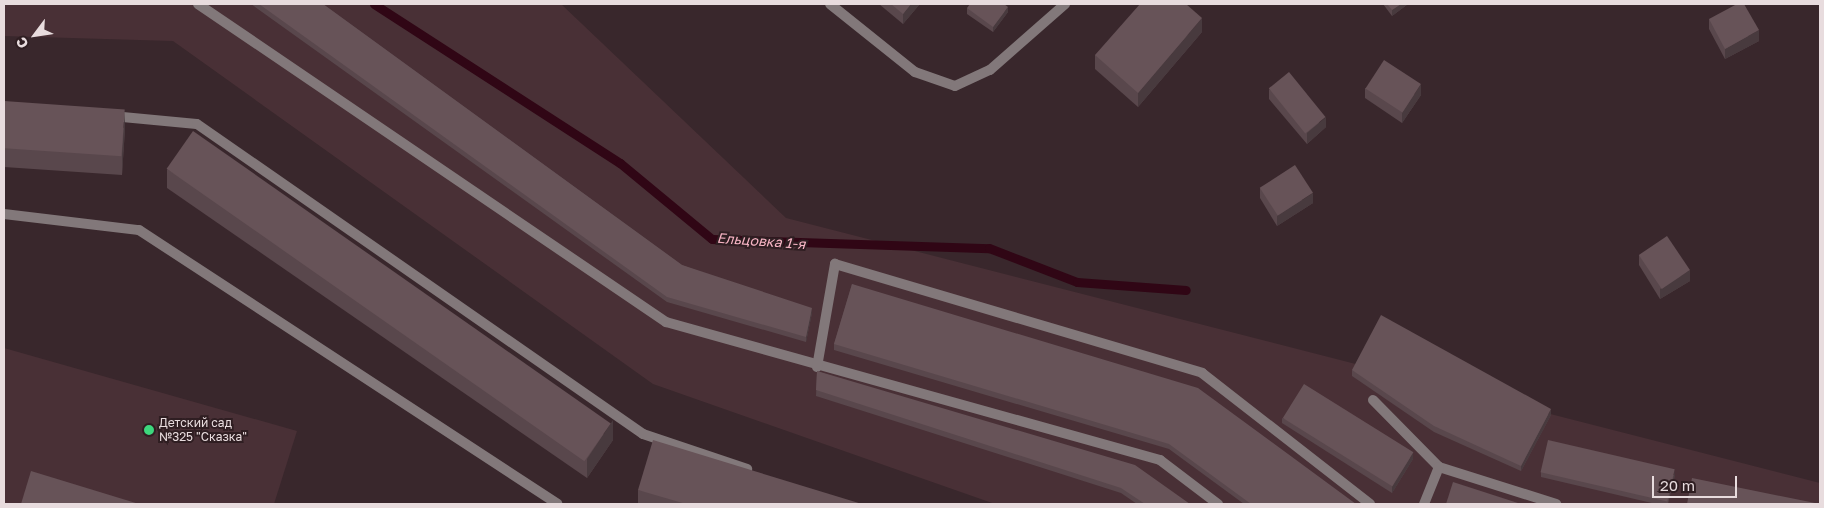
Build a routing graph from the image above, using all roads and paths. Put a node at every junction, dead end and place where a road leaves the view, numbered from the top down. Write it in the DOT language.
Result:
graph roads {
  1 [pos="198,4"];
  2 [pos="830,4"];
  3 [pos="1065,4"];
  4 [pos="100,115"];
  5 [pos="4,214"];
  6 [pos="817,367"];
  7 [pos="1373,400"];
  8 [pos="1439,466"];
  9 [pos="756,472"];
  10 [pos="557,504"];
  11 [pos="1218,504"];
  12 [pos="1370,504"];
  13 [pos="1424,504"];
  14 [pos="1556,504"];
  1 -- 6 [label="street"];
  2 -- 3 [label="street"];
  4 -- 9 [label="street"];
  5 -- 10 [label="street"];
  6 -- 11 [label="street"];
  6 -- 12 [label="street"];
  7 -- 8 [label="street"];
  8 -- 13 [label="street"];
  8 -- 14 [label="street"];
}
